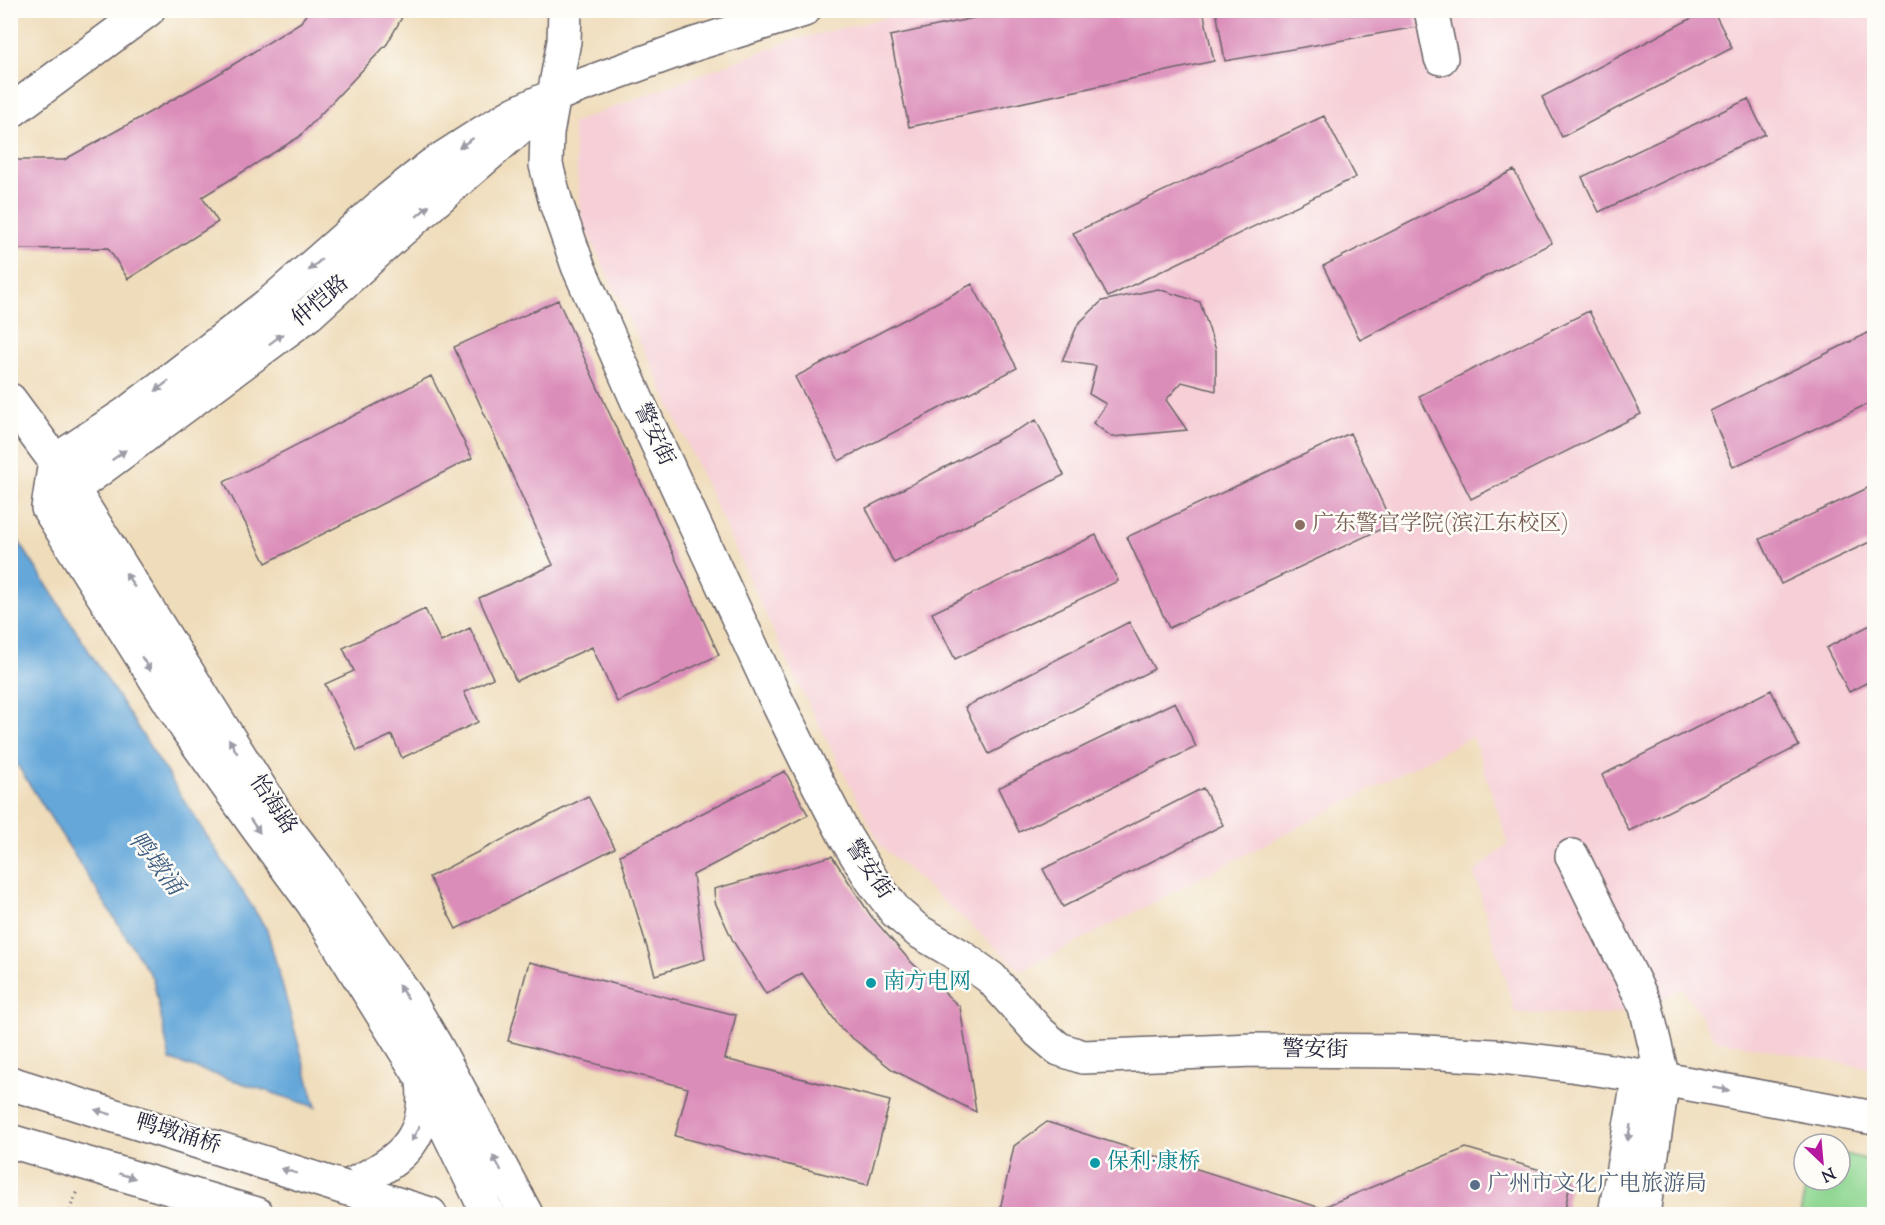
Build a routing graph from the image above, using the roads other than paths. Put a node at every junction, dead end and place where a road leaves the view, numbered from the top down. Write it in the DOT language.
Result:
graph roads {
  1 [pos="565,10"];
  2 [pos="804,10"];
  3 [pos="1431,10"];
  4 [pos="134,15"];
  5 [pos="1441,58"];
  6 [pos="555,95"];
  7 [pos="10,111"];
  8 [pos="10,400"];
  9 [pos="55,462"];
  10 [pos="60,498"];
  11 [pos="1572,856"];
  12 [pos="1651,1077"];
  13 [pos="422,1078"];
  14 [pos="10,1083"];
  15 [pos="1875,1118"];
  16 [pos="10,1141"];
  17 [pos="345,1188"];
  18 [pos="257,1215"];
  19 [pos="430,1215"];
  20 [pos="488,1215"];
  21 [pos="525,1215"];
  22 [pos="1615,1215"];
  23 [pos="1642,1215"];
  1 -- 6 [label="main road, 警安街"];
  2 -- 6 [label="main road, 仲恺路"];
  3 -- 5 [label="main road"];
  4 -- 7 [label="main road"];
  6 -- 9 [label="main road, 仲恺路, one-way"];
  10 -- 6 [label="main road, 仲恺路, one-way"];
  6 -- 12 [label="main road, 警安街"];
  8 -- 9 [label="main road, 怡海路"];
  9 -- 10 [label="main road, 怡海路"];
  10 -- 13 [label="main road, 怡海路, one-way"];
  21 -- 10 [label="main road, 怡海路, one-way"];
  11 -- 12 [label="main road"];
  12 -- 15 [label="main road, 警安街, one-way"];
  12 -- 22 [label="main road, one-way"];
  12 -- 23 [label="main road"];
  13 -- 17 [label="main road, one-way"];
  13 -- 20 [label="main road, 怡海路"];
  17 -- 14 [label="main road, 鸭墩涌桥, one-way, bridge"];
  16 -- 18 [label="main road, one-way"];
  17 -- 19 [label="main road, 鸭墩涌桥"];
}
